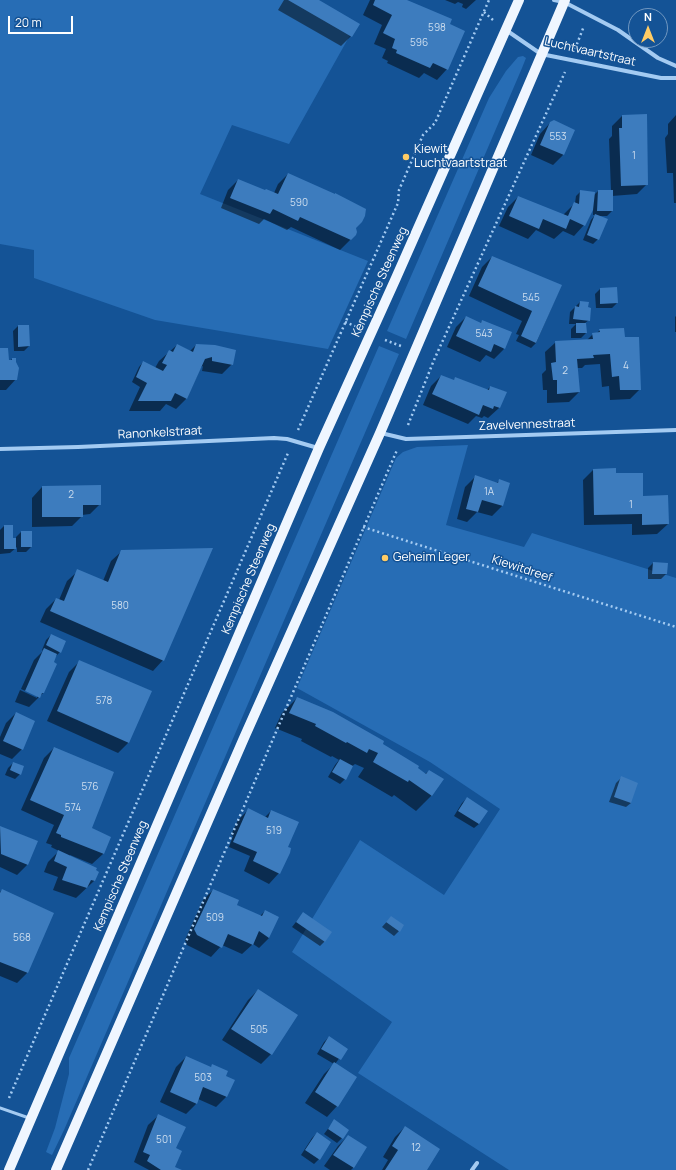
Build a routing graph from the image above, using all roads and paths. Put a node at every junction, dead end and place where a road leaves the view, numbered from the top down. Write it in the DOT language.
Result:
graph roads {
  1 [pos="489,0"];
  2 [pos="519,0"];
  3 [pos="561,1"];
  4 [pos="589,15"];
  5 [pos="506,30"];
  6 [pos="541,54"];
  7 [pos="570,59"];
  8 [pos="676,66"];
  9 [pos="676,78"];
  10 [pos="345,322"];
  11 [pos="371,333"];
  12 [pos="414,352"];
  13 [pos="434,360"];
  14 [pos="676,430"];
  15 [pos="380,433"];
  16 [pos="402,439"];
  17 [pos="294,441"];
  18 [pos="319,448"];
  19 [pos="0,449"];
  20 [pos="364,527"];
  21 [pos="676,627"];
  22 [pos="2,1109"];
  23 [pos="31,1119"];
  24 [pos="477,1163"];
  25 [pos="9,1170"];
  26 [pos="56,1170"];
  27 [pos="88,1170"];
  28 [pos="472,1170"];
  1 -- 10 [label="path"];
  2 -- 5 [label="main road, Kempische Steenweg"];
  3 -- 4 [label="street, Luchtvaartstraat"];
  3 -- 6 [label="main road"];
  4 -- 7 [label="path"];
  4 -- 8 [label="street, Luchtvaartstraat"];
  5 -- 6 [label="street, Luchtvaartstraat"];
  5 -- 11 [label="main road, Kempische Steenweg"];
  6 -- 7 [label="street, Luchtvaartstraat"];
  6 -- 12 [label="main road"];
  7 -- 9 [label="street, Luchtvaartstraat"];
  7 -- 13 [label="path"];
  10 -- 11 [label="path"];
  10 -- 17 [label="path"];
  11 -- 12 [label="path"];
  11 -- 18 [label="main road, Kempische Steenweg"];
  12 -- 13 [label="path"];
  12 -- 15 [label="main road"];
  13 -- 16 [label="path"];
  14 -- 16 [label="street, Zavelvennestraat"];
  15 -- 16 [label="street, Zavelvennestraat"];
  15 -- 26 [label="main road"];
  16 -- 20 [label="path"];
  17 -- 18 [label="street, Ranonkelstraat"];
  17 -- 19 [label="street, Ranonkelstraat"];
  17 -- 22 [label="path"];
  18 -- 23 [label="main road, Kempische Steenweg"];
  20 -- 21 [label="path, Kiewitdreef"];
  20 -- 27 [label="path"];
  22 -- 23 [label="lane"];
  23 -- 25 [label="main road, Kempische Steenweg"];
  24 -- 28 [label="street"];
}
